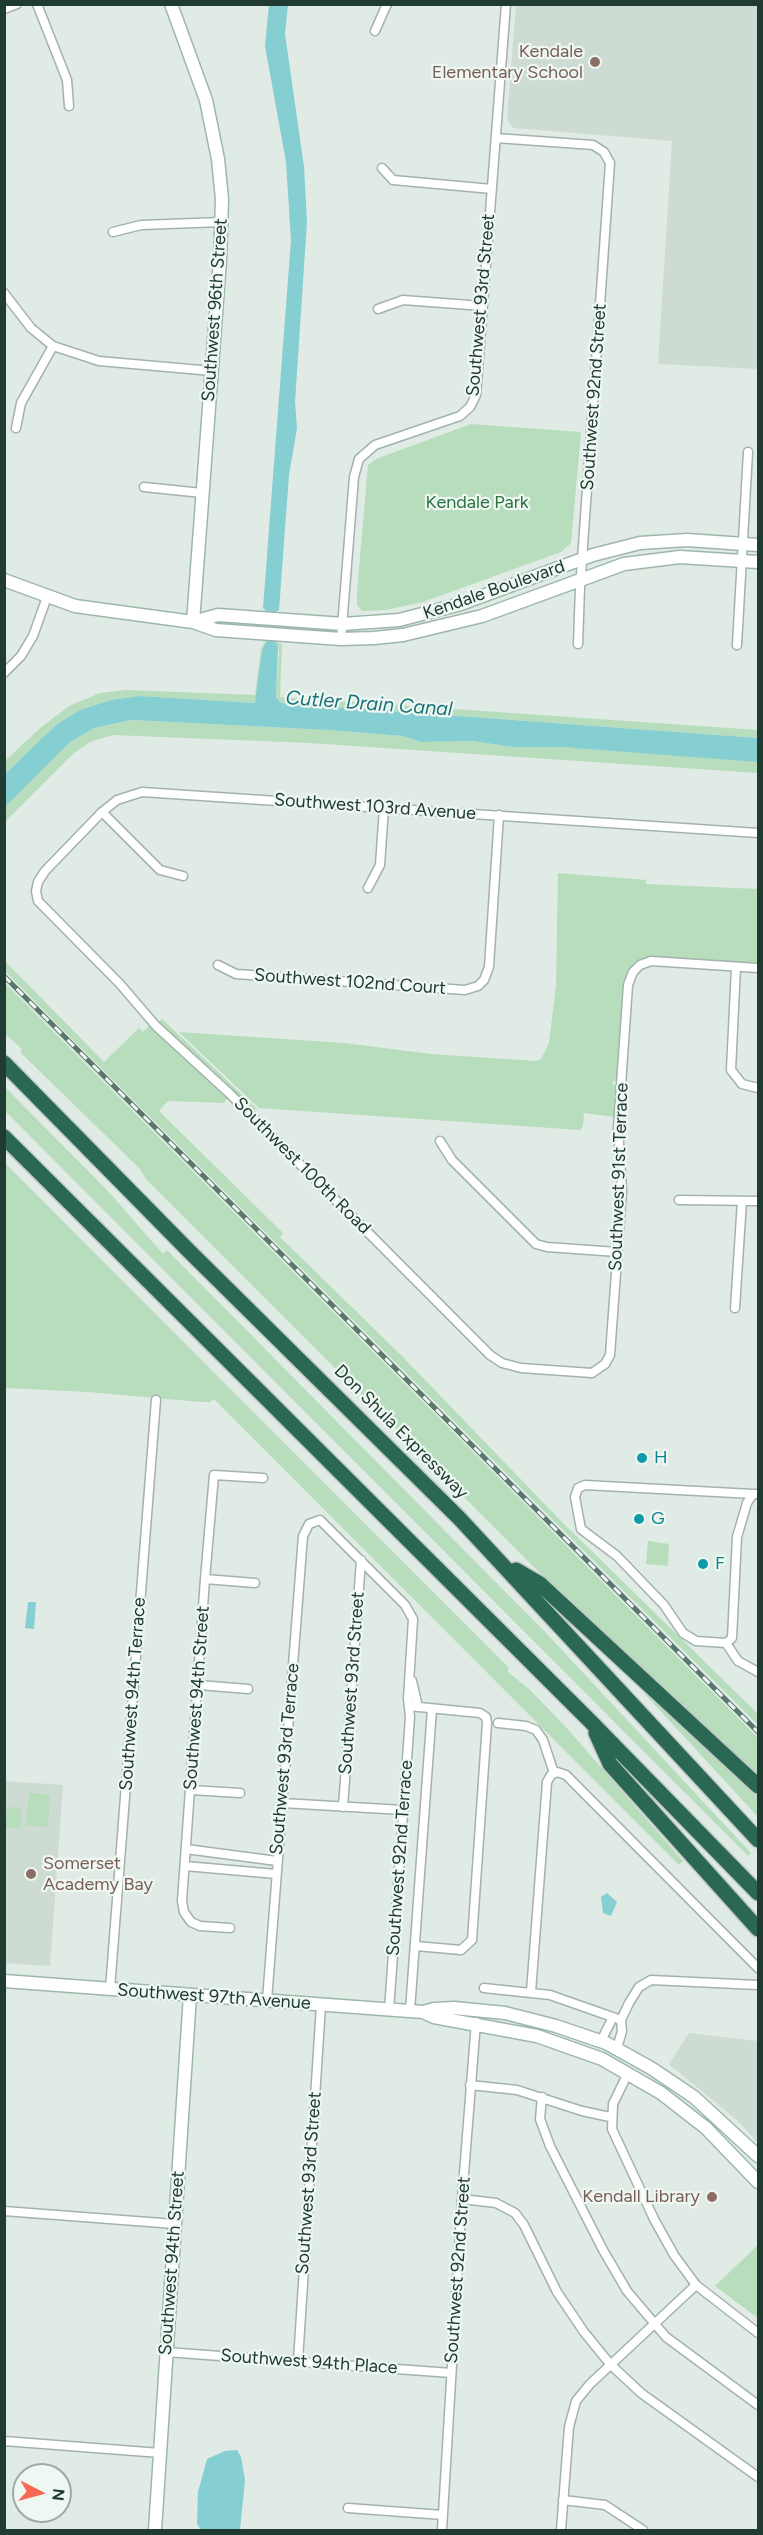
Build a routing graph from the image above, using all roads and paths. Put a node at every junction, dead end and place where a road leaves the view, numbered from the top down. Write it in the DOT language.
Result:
graph roads {
  1 [pos="17,4"];
  2 [pos="37,4"];
  3 [pos="171,4"];
  4 [pos="387,4"];
  5 [pos="506,4"];
  6 [pos="4,9"];
  7 [pos="375,31"];
  8 [pos="69,106"];
  9 [pos="496,138"];
  10 [pos="382,168"];
  11 [pos="492,189"];
  12 [pos="222,222"];
  13 [pos="114,232"];
  14 [pos="4,293"];
  15 [pos="483,306"];
  16 [pos="378,309"];
  17 [pos="53,346"];
  18 [pos="212,371"];
  19 [pos="16,428"];
  20 [pos="748,452"];
  21 [pos="144,487"];
  22 [pos="202,493"];
  23 [pos="743,544"];
  24 [pos="759,545"];
  25 [pos="582,560"];
  26 [pos="742,560"];
  27 [pos="759,562"];
  28 [pos="580,578"];
  29 [pos="4,580"];
  30 [pos="47,597"];
  31 [pos="193,622"];
  32 [pos="343,624"];
  33 [pos="341,639"];
  34 [pos="578,644"];
  35 [pos="737,645"];
  36 [pos="4,673"];
  37 [pos="384,808"];
  38 [pos="102,812"];
  39 [pos="499,815"];
  40 [pos="759,833"];
  41 [pos="183,876"];
  42 [pos="368,888"];
  43 [pos="36,891"];
  44 [pos="218,965"];
  45 [pos="736,967"];
  46 [pos="759,968"];
  47 [pos="4,1063"];
  48 [pos="759,1088"];
  49 [pos="4,1137"];
  50 [pos="440,1141"];
  51 [pos="679,1200"];
  52 [pos="742,1201"];
  53 [pos="759,1201"];
  54 [pos="617,1252"];
  55 [pos="735,1308"];
  56 [pos="602,1367"];
  57 [pos="156,1400"];
  58 [pos="263,1478"];
  59 [pos="756,1494"];
  60 [pos="312,1522"];
  61 [pos="361,1560"];
  62 [pos="500,1560"];
  63 [pos="205,1579"];
  64 [pos="255,1583"];
  65 [pos="726,1643"];
  66 [pos="759,1672"];
  67 [pos="199,1685"];
  68 [pos="248,1689"];
  69 [pos="413,1706"];
  70 [pos="432,1709"];
  71 [pos="591,1722"];
  72 [pos="498,1723"];
  73 [pos="554,1773"];
  74 [pos="759,1786"];
  75 [pos="191,1790"];
  76 [pos="240,1794"];
  77 [pos="282,1803"];
  78 [pos="343,1807"];
  79 [pos="403,1810"];
  80 [pos="759,1840"];
  81 [pos="186,1849"];
  82 [pos="277,1861"];
  83 [pos="185,1866"];
  84 [pos="276,1874"];
  85 [pos="759,1893"];
  86 [pos="230,1928"];
  87 [pos="759,1929"];
  88 [pos="416,1946"];
  89 [pos="759,1968"];
  90 [pos="4,1981"];
  91 [pos="759,1985"];
  92 [pos="484,1988"];
  93 [pos="110,1989"];
  94 [pos="531,1992"];
  95 [pos="190,1995"];
  96 [pos="267,2000"];
  97 [pos="321,2005"];
  98 [pos="478,2009"];
  99 [pos="389,2010"];
  100 [pos="410,2012"];
  101 [pos="423,2012"];
  102 [pos="617,2019"];
  103 [pos="476,2024"];
  104 [pos="601,2041"];
  105 [pos="617,2048"];
  106 [pos="636,2059"];
  107 [pos="628,2073"];
  108 [pos="470,2085"];
  109 [pos="542,2097"];
  110 [pos="610,2117"];
  111 [pos="741,2139"];
  112 [pos="729,2150"];
  113 [pos="759,2156"];
  114 [pos="759,2181"];
  115 [pos="462,2199"];
  116 [pos="4,2211"];
  117 [pos="175,2224"];
  118 [pos="696,2285"];
  119 [pos="653,2323"];
  120 [pos="759,2332"];
  121 [pos="166,2352"];
  122 [pos="298,2361"];
  123 [pos="610,2364"];
  124 [pos="452,2373"];
  125 [pos="759,2405"];
  126 [pos="4,2441"];
  127 [pos="160,2452"];
  128 [pos="759,2477"];
  129 [pos="563,2499"];
  130 [pos="348,2508"];
  131 [pos="443,2515"];
  132 [pos="155,2530"];
  133 [pos="442,2530"];
  134 [pos="561,2530"];
  135 [pos="643,2530"];
  1 -- 6 [label="street"];
  2 -- 8 [label="street"];
  3 -- 12 [label="street, Southwest 96th Street"];
  4 -- 7 [label="street"];
  5 -- 9 [label="street, Southwest 93rd Street"];
  9 -- 11 [label="street, Southwest 93rd Street"];
  9 -- 25 [label="street, Southwest 92nd Street"];
  10 -- 11 [label="street"];
  11 -- 15 [label="street, Southwest 93rd Street"];
  12 -- 13 [label="street"];
  12 -- 18 [label="street, Southwest 96th Street"];
  14 -- 17 [label="street"];
  15 -- 16 [label="street"];
  15 -- 32 [label="street, Southwest 93rd Street"];
  17 -- 18 [label="street"];
  17 -- 19 [label="street"];
  18 -- 22 [label="street, Southwest 96th Street"];
  20 -- 23 [label="street"];
  21 -- 22 [label="street"];
  22 -- 31 [label="street, Southwest 96th Street"];
  23 -- 24 [label="street, Kendale Boulevard"];
  23 -- 25 [label="street, Kendale Boulevard"];
  23 -- 26 [label="street"];
  25 -- 28 [label="street, Southwest 92nd Street"];
  25 -- 32 [label="street, Kendale Boulevard"];
  26 -- 27 [label="street, Kendale Boulevard"];
  26 -- 28 [label="street, Kendale Boulevard"];
  26 -- 35 [label="street"];
  28 -- 33 [label="street, Kendale Boulevard"];
  28 -- 34 [label="street, Southwest 92nd Street"];
  29 -- 30 [label="street, Kendale Boulevard"];
  30 -- 31 [label="street, Kendale Boulevard"];
  30 -- 36 [label="street"];
  31 -- 32 [label="street, Kendale Boulevard"];
  31 -- 33 [label="street, Kendale Boulevard"];
  32 -- 33 [label="street, Southwest 93rd Street"];
  37 -- 38 [label="street, Southwest 103rd Avenue"];
  37 -- 39 [label="street, Southwest 103rd Avenue"];
  37 -- 42 [label="street"];
  38 -- 41 [label="street"];
  38 -- 43 [label="street, Southwest 103rd Avenue"];
  39 -- 40 [label="street, Southwest 103rd Avenue"];
  39 -- 44 [label="street, Southwest 102nd Court"];
  43 -- 56 [label="street, Southwest 100th Road"];
  45 -- 46 [label="street"];
  45 -- 48 [label="street"];
  45 -- 54 [label="street, Southwest 91st Terrace"];
  47 -- 62 [label="highway, Don Shula Expressway"];
  49 -- 71 [label="highway"];
  50 -- 54 [label="street"];
  51 -- 52 [label="street"];
  52 -- 53 [label="street"];
  52 -- 55 [label="street"];
  54 -- 56 [label="street, Southwest 91st Terrace"];
  57 -- 93 [label="street, Southwest 94th Terrace"];
  58 -- 63 [label="street, Southwest 94th Street"];
  59 -- 65 [label="street"];
  59 -- 65 [label="street"];
  60 -- 61 [label="street, Southwest 92nd Terrace"];
  60 -- 77 [label="street, Southwest 93rd Terrace"];
  61 -- 69 [label="street, Southwest 92nd Terrace"];
  61 -- 78 [label="street, Southwest 93rd Street"];
  62 -- 74 [label="highway"];
  62 -- 80 [label="highway, Don Shula Expressway"];
  63 -- 64 [label="street"];
  63 -- 67 [label="street, Southwest 94th Street"];
  65 -- 66 [label="street"];
  67 -- 68 [label="street"];
  67 -- 75 [label="street, Southwest 94th Street"];
  69 -- 70 [label="street"];
  69 -- 79 [label="street, Southwest 92nd Terrace"];
  70 -- 88 [label="street"];
  70 -- 88 [label="street"];
  71 -- 85 [label="highway"];
  71 -- 87 [label="highway"];
  72 -- 73 [label="street"];
  73 -- 89 [label="street"];
  73 -- 94 [label="street"];
  75 -- 76 [label="street"];
  75 -- 81 [label="street, Southwest 94th Street"];
  77 -- 78 [label="street"];
  77 -- 82 [label="street, Southwest 93rd Terrace"];
  78 -- 79 [label="street"];
  79 -- 99 [label="street, Southwest 92nd Terrace"];
  81 -- 82 [label="street"];
  81 -- 83 [label="street, Southwest 94th Street"];
  82 -- 84 [label="street, Southwest 93rd Terrace"];
  83 -- 84 [label="street"];
  83 -- 86 [label="street, Southwest 94th Street"];
  84 -- 96 [label="street, Southwest 93rd Terrace"];
  88 -- 100 [label="street"];
  90 -- 93 [label="street, Southwest 97th Avenue"];
  91 -- 102 [label="street"];
  92 -- 94 [label="street"];
  93 -- 95 [label="street, Southwest 97th Avenue"];
  94 -- 102 [label="street"];
  95 -- 96 [label="street, Southwest 97th Avenue"];
  95 -- 117 [label="street, Southwest 94th Street"];
  96 -- 97 [label="street, Southwest 97th Avenue"];
  97 -- 99 [label="street, Southwest 97th Avenue"];
  97 -- 122 [label="street, Southwest 93rd Street"];
  98 -- 101 [label="street, Southwest 97th Avenue"];
  98 -- 103 [label="street, Southwest 92nd Street"];
  98 -- 104 [label="street, Southwest 97th Avenue"];
  99 -- 100 [label="street, Southwest 97th Avenue"];
  100 -- 101 [label="street, Southwest 97th Avenue"];
  101 -- 103 [label="street, Southwest 97th Avenue"];
  102 -- 104 [label="street"];
  102 -- 105 [label="street"];
  103 -- 107 [label="street, Southwest 97th Avenue"];
  103 -- 108 [label="street, Southwest 92nd Street"];
  104 -- 105 [label="street, Southwest 97th Avenue"];
  105 -- 106 [label="street, Southwest 97th Avenue"];
  106 -- 107 [label="street"];
  106 -- 111 [label="street, Southwest 97th Avenue"];
  107 -- 110 [label="street"];
  107 -- 112 [label="street, Southwest 97th Avenue"];
  108 -- 109 [label="street"];
  108 -- 115 [label="street, Southwest 92nd Street"];
  109 -- 110 [label="street"];
  109 -- 119 [label="street"];
  110 -- 118 [label="street"];
  111 -- 112 [label="street"];
  111 -- 113 [label="street, Southwest 97th Avenue"];
  112 -- 114 [label="street, Southwest 97th Avenue"];
  115 -- 123 [label="street"];
  115 -- 124 [label="street, Southwest 92nd Street"];
  116 -- 117 [label="street"];
  117 -- 121 [label="street, Southwest 94th Street"];
  118 -- 119 [label="street"];
  118 -- 120 [label="street"];
  119 -- 123 [label="street"];
  119 -- 125 [label="street"];
  121 -- 122 [label="street, Southwest 94th Place"];
  121 -- 127 [label="street, Southwest 94th Street"];
  122 -- 124 [label="street, Southwest 94th Place"];
  123 -- 128 [label="street"];
  123 -- 129 [label="street"];
  124 -- 131 [label="street, Southwest 92nd Street"];
  126 -- 127 [label="street"];
  127 -- 132 [label="street, Southwest 94th Street"];
  129 -- 134 [label="street"];
  129 -- 135 [label="street"];
  130 -- 131 [label="street"];
  131 -- 133 [label="street, Southwest 92nd Street"];
}
